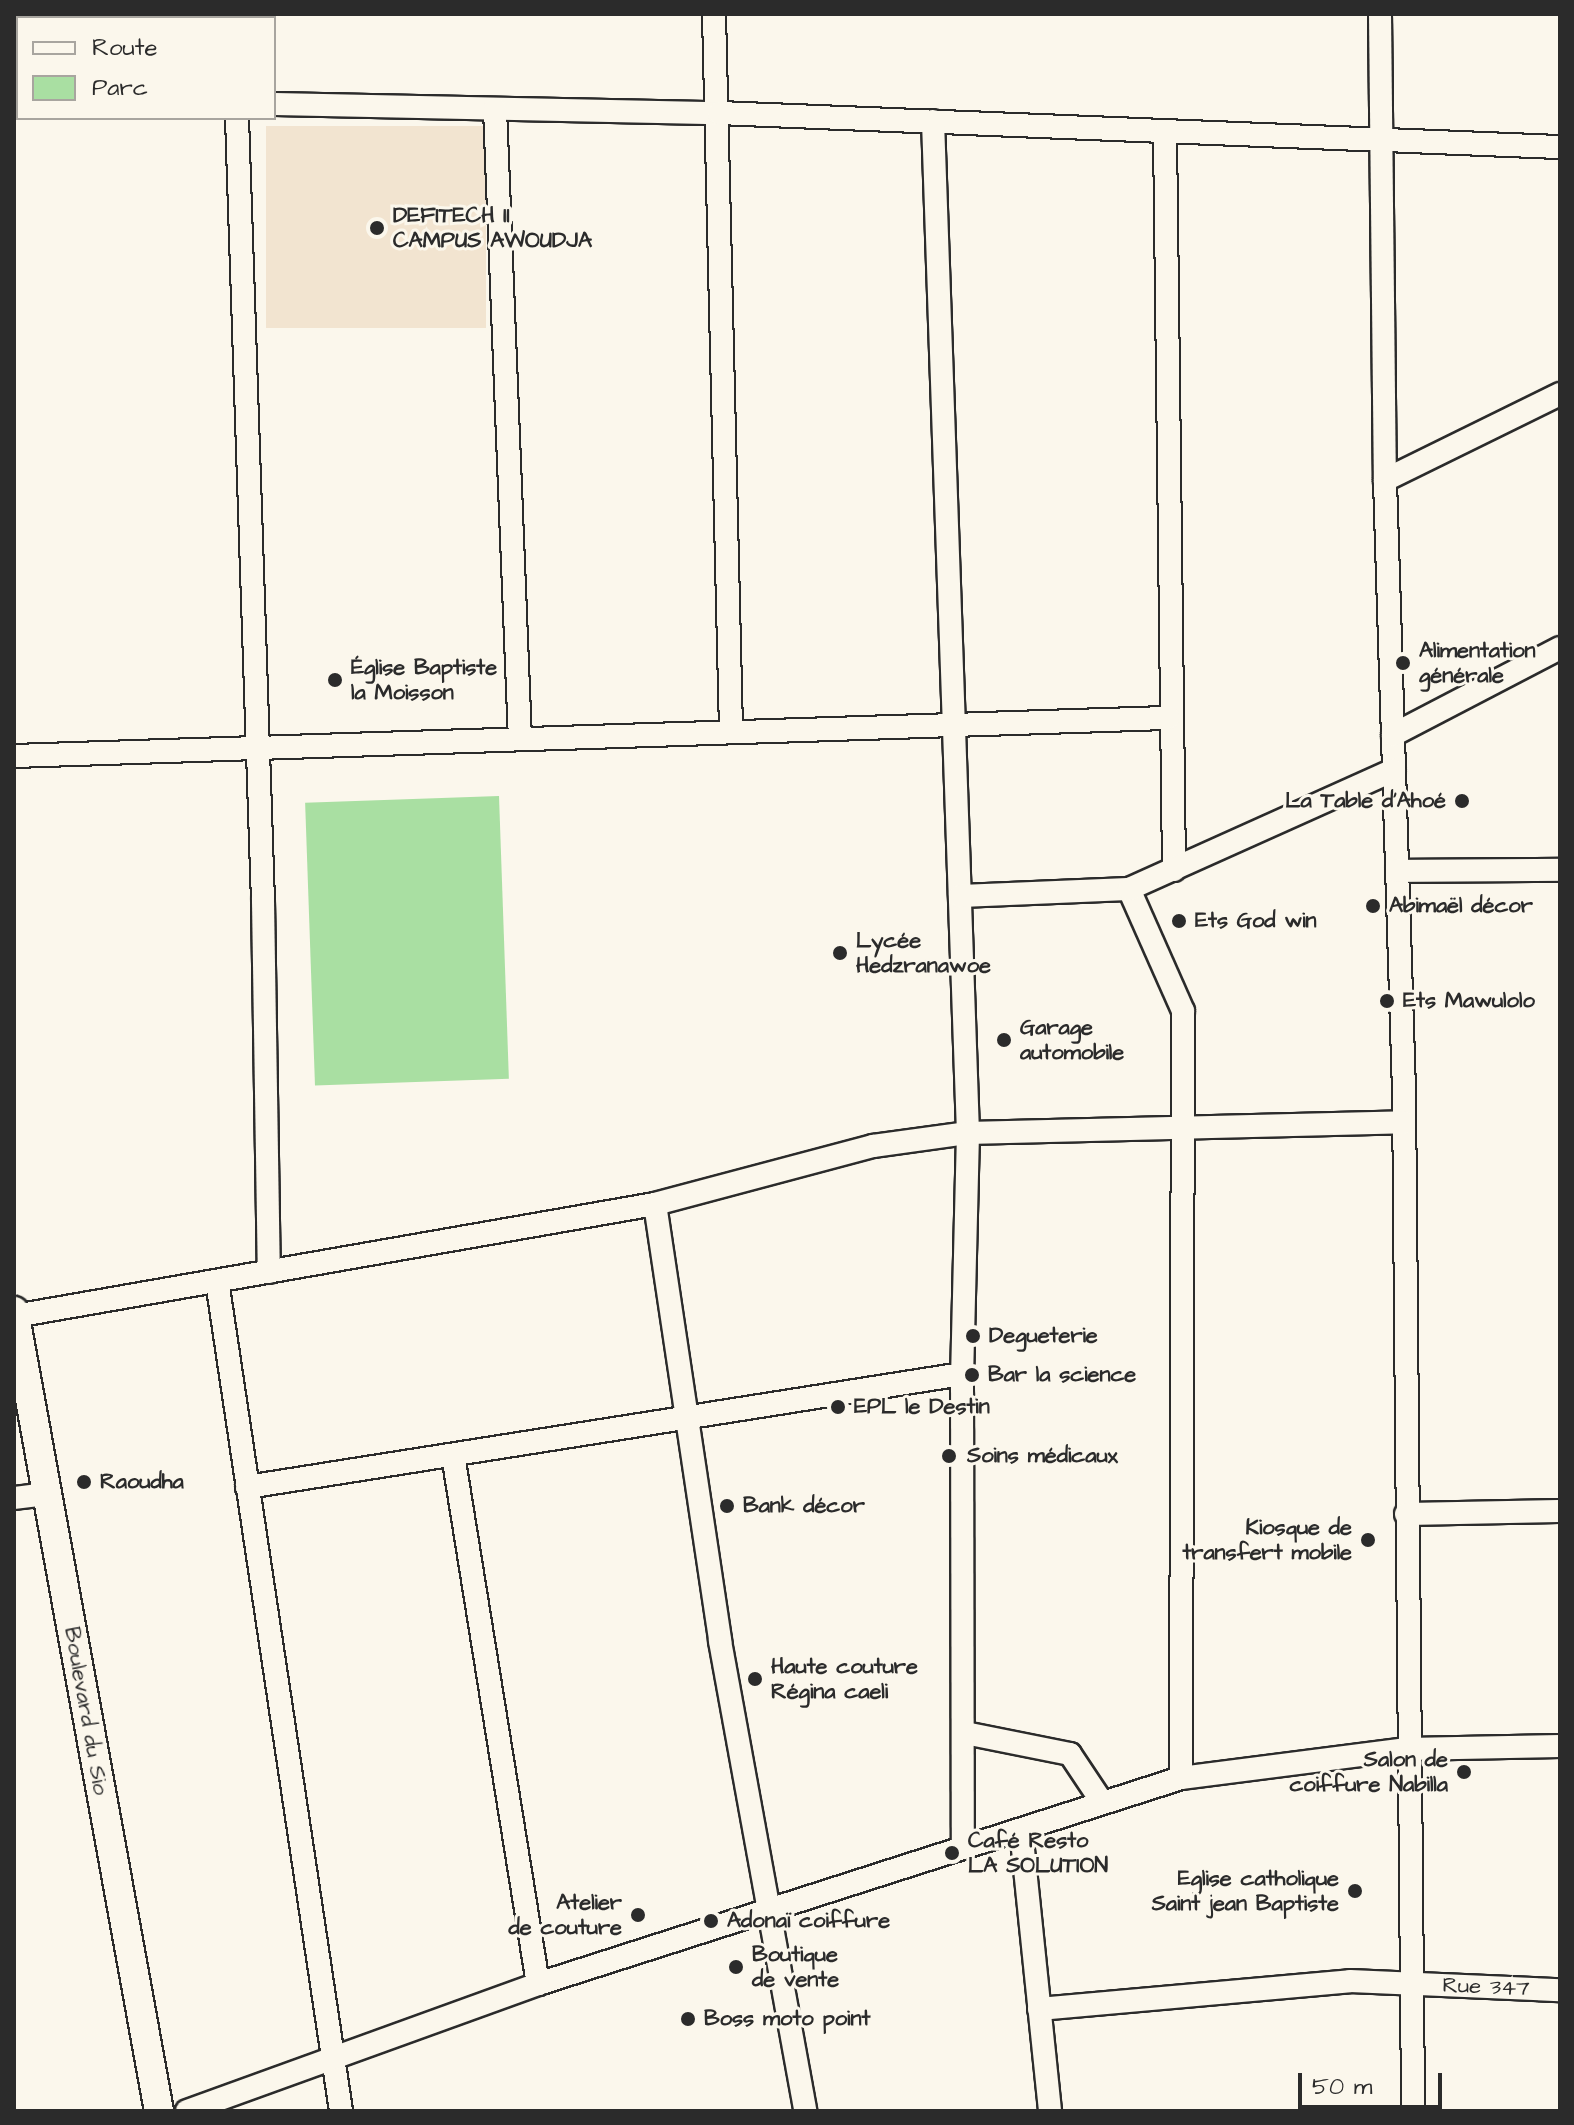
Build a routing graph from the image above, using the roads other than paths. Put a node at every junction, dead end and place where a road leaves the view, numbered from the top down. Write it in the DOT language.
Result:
graph roads {
  1 [pos="714,14"];
  2 [pos="1380,14"];
  3 [pos="276,104"];
  4 [pos="495,109"];
  5 [pos="719,113"];
  6 [pos="237,120"];
  7 [pos="933,121"];
  8 [pos="1165,133"];
  9 [pos="1378,140"];
  10 [pos="1560,147"];
  11 [pos="1560,394"];
  12 [pos="1385,480"];
  13 [pos="1560,648"];
  14 [pos="1168,718"];
  15 [pos="956,729"];
  16 [pos="731,732"];
  17 [pos="1393,735"];
  18 [pos="520,739"];
  19 [pos="258,749"];
  20 [pos="14,756"];
  21 [pos="1394,770"];
  22 [pos="1174,870"];
  23 [pos="1560,870"];
  24 [pos="1397,871"];
  25 [pos="1129,889"];
  26 [pos="960,896"];
  27 [pos="1404,1122"];
  28 [pos="1185,1127"];
  29 [pos="968,1133"];
  30 [pos="655,1204"];
  31 [pos="269,1272"];
  32 [pos="217,1281"];
  33 [pos="14,1314"];
  34 [pos="962,1374"];
  35 [pos="687,1417"];
  36 [pos="453,1455"];
  37 [pos="247,1487"];
  38 [pos="46,1494"];
  39 [pos="14,1498"];
  40 [pos="1560,1511"];
  41 [pos="1406,1514"];
  42 [pos="965,1733"];
  43 [pos="1560,1746"];
  44 [pos="1407,1749"];
  45 [pos="1181,1778"];
  46 [pos="1102,1802"];
  47 [pos="1021,1830"];
  48 [pos="963,1848"];
  49 [pos="769,1907"];
  50 [pos="538,1984"];
  51 [pos="1413,1984"];
  52 [pos="1560,1990"];
  53 [pos="1039,2009"];
  54 [pos="332,2059"];
  55 [pos="159,2111"];
  56 [pos="187,2111"];
  57 [pos="341,2111"];
  58 [pos="805,2111"];
  59 [pos="1050,2111"];
  60 [pos="1413,2111"];
  1 -- 5 [label="street"];
  2 -- 9 [label="street"];
  3 -- 4 [label="street"];
  4 -- 5 [label="street"];
  4 -- 18 [label="street"];
  5 -- 7 [label="street"];
  5 -- 16 [label="street"];
  6 -- 19 [label="street"];
  7 -- 8 [label="street"];
  7 -- 15 [label="street"];
  8 -- 9 [label="street"];
  8 -- 14 [label="street"];
  9 -- 10 [label="street"];
  9 -- 12 [label="street"];
  11 -- 12 [label="street"];
  12 -- 17 [label="street"];
  13 -- 17 [label="street"];
  14 -- 15 [label="street"];
  14 -- 22 [label="street"];
  15 -- 16 [label="street"];
  15 -- 26 [label="street"];
  16 -- 18 [label="street"];
  17 -- 21 [label="street"];
  18 -- 19 [label="street"];
  19 -- 20 [label="street"];
  19 -- 31 [label="street"];
  21 -- 22 [label="street"];
  21 -- 24 [label="street"];
  22 -- 25 [label="street"];
  23 -- 24 [label="street"];
  24 -- 27 [label="street"];
  25 -- 26 [label="street"];
  25 -- 28 [label="street"];
  26 -- 29 [label="street"];
  27 -- 28 [label="street"];
  27 -- 41 [label="street"];
  28 -- 29 [label="street"];
  28 -- 45 [label="street"];
  29 -- 30 [label="street"];
  29 -- 34 [label="street"];
  30 -- 31 [label="street"];
  30 -- 35 [label="street"];
  31 -- 32 [label="street"];
  32 -- 33 [label="street"];
  32 -- 37 [label="street"];
  33 -- 38 [label="street, Boulevard du Sio"];
  34 -- 35 [label="street"];
  34 -- 42 [label="street"];
  35 -- 36 [label="street"];
  35 -- 49 [label="street"];
  36 -- 37 [label="street"];
  36 -- 50 [label="street"];
  37 -- 54 [label="street"];
  38 -- 39 [label="street"];
  38 -- 55 [label="street, Boulevard du Sio"];
  40 -- 41 [label="street"];
  41 -- 44 [label="street"];
  42 -- 46 [label="street"];
  42 -- 48 [label="street"];
  43 -- 44 [label="street"];
  44 -- 45 [label="street"];
  44 -- 51 [label="street"];
  45 -- 46 [label="street"];
  46 -- 47 [label="street"];
  47 -- 48 [label="street"];
  47 -- 53 [label="street"];
  48 -- 49 [label="street"];
  49 -- 50 [label="street"];
  49 -- 58 [label="street"];
  50 -- 54 [label="street"];
  51 -- 52 [label="street, Rue 347"];
  51 -- 53 [label="street, Rue 347"];
  51 -- 60 [label="street"];
  53 -- 59 [label="street"];
  54 -- 56 [label="street"];
  54 -- 57 [label="street"];
}
